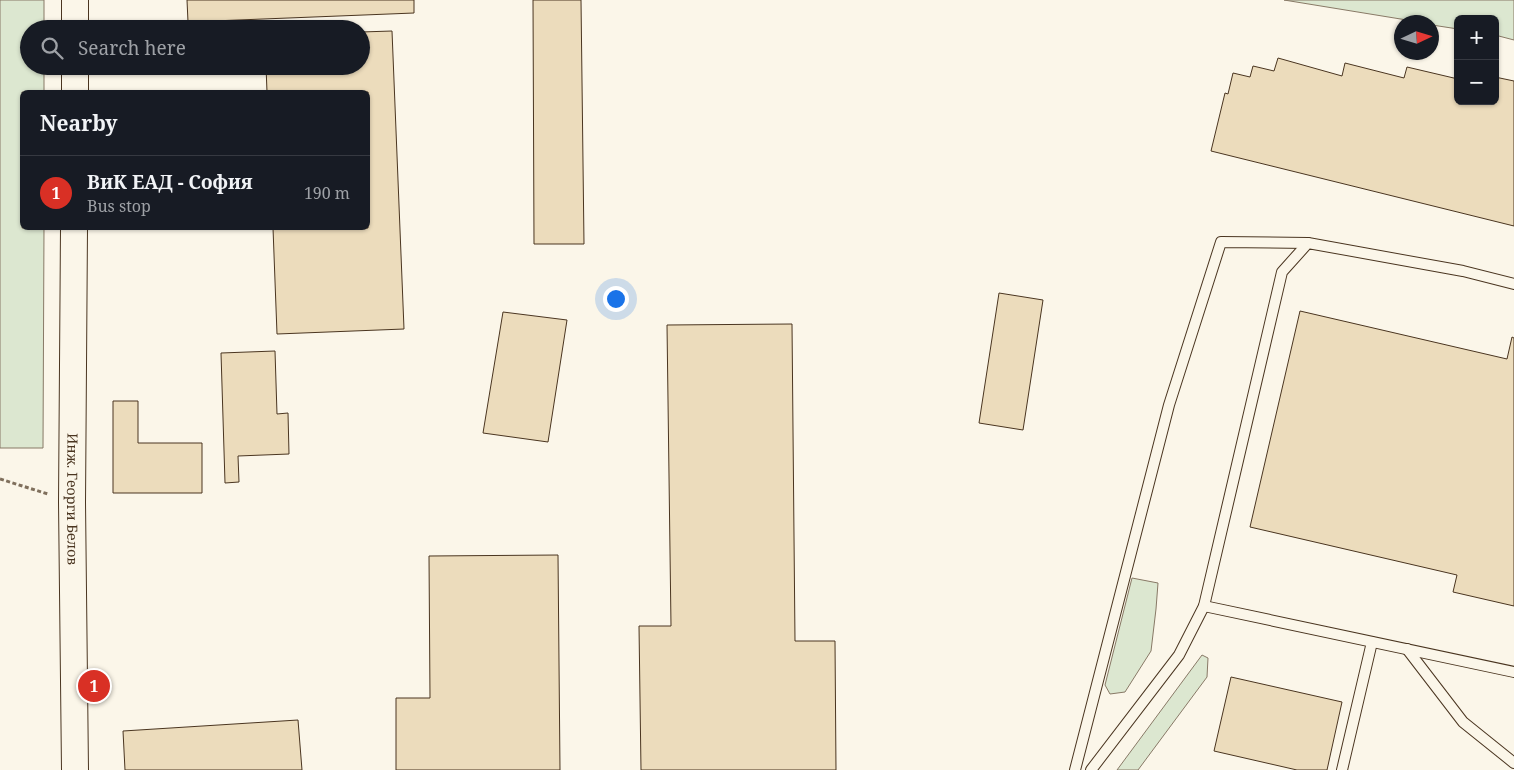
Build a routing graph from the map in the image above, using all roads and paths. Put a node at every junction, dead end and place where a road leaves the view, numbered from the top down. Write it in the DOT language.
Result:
graph roads {
  1 [pos="75,0"];
  2 [pos="75,20"];
  3 [pos="75,75"];
  4 [pos="75,90"];
  5 [pos="74,230"];
  6 [pos="1308,243"];
  7 [pos="1514,284"];
  8 [pos="0,479"];
  9 [pos="72,502"];
  10 [pos="1204,606"];
  11 [pos="1372,642"];
  12 [pos="1407,649"];
  13 [pos="1514,672"];
  14 [pos="1514,763"];
  15 [pos="75,770"];
  16 [pos="1075,770"];
  17 [pos="1091,770"];
  18 [pos="1342,770"];
  1 -- 2 [label="street"];
  3 -- 4 [label="street"];
  5 -- 9 [label="street, Инж. Георги Белов"];
  6 -- 7 [label="lane"];
  6 -- 10 [label="lane"];
  6 -- 16 [label="lane"];
  8 -- 9 [label="path"];
  9 -- 15 [label="street, Инж. Георги Белов"];
  10 -- 11 [label="lane"];
  10 -- 17 [label="lane"];
  11 -- 12 [label="lane"];
  11 -- 18 [label="lane"];
  12 -- 13 [label="lane"];
  12 -- 14 [label="lane"];
}
